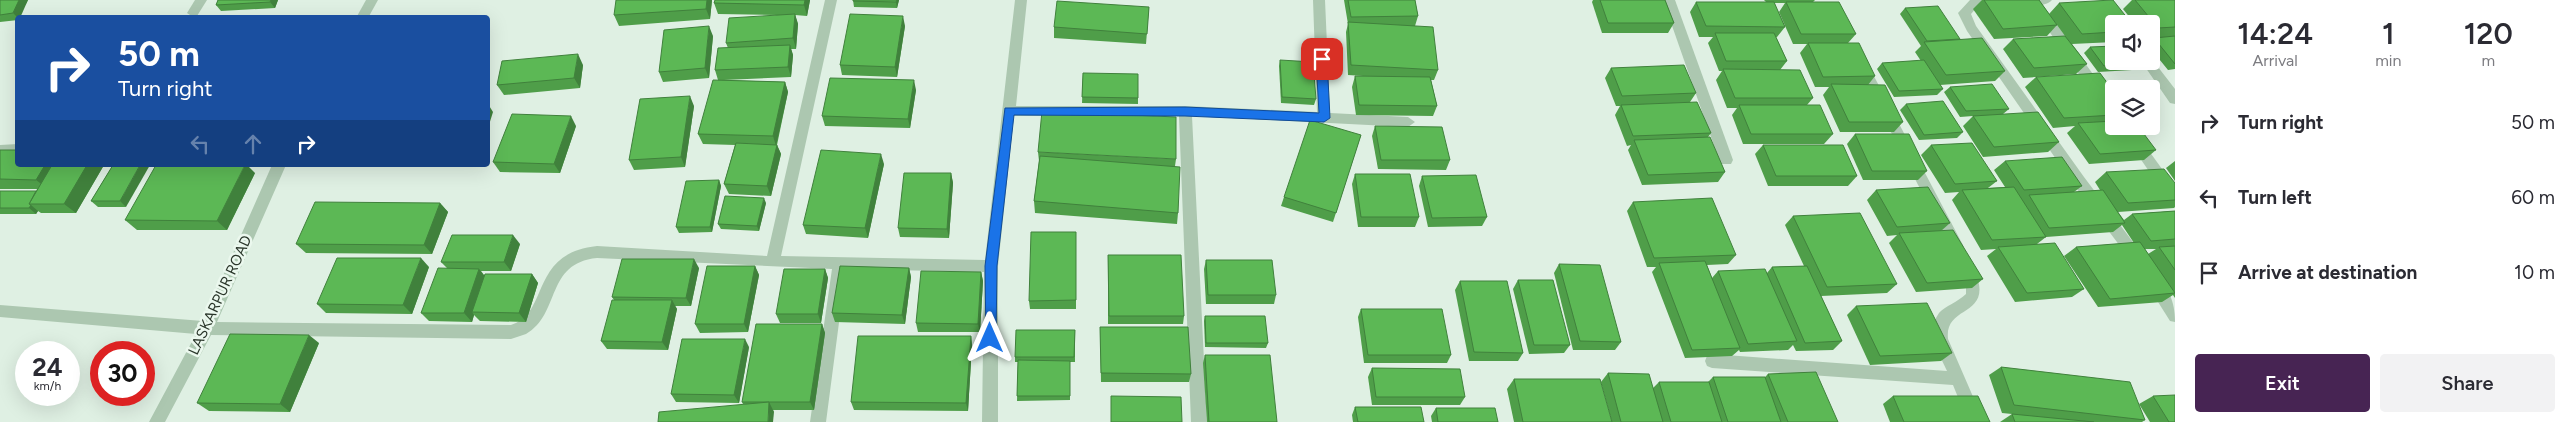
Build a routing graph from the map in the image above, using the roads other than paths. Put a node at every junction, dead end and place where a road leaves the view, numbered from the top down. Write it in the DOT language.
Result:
graph roads {
  1 [pos="201,0"];
  2 [pos="372,0"];
  3 [pos="831,0"];
  4 [pos="1022,0"];
  5 [pos="1319,0"];
  6 [pos="1669,0"];
  7 [pos="2040,1"];
  8 [pos="193,13"];
  9 [pos="364,15"];
  10 [pos="1856,53"];
  11 [pos="2154,70"];
  12 [pos="2105,98"];
  13 [pos="2175,99"];
  14 [pos="1009,111"];
  15 [pos="1185,111"];
  16 [pos="1324,118"];
  17 [pos="1408,122"];
  18 [pos="2130,135"];
  19 [pos="15,149"];
  20 [pos="0,150"];
  21 [pos="1726,160"];
  22 [pos="278,167"];
  23 [pos="2175,198"];
  24 [pos="773,262"];
  25 [pos="840,263"];
  26 [pos="991,266"];
  27 [pos="0,311"];
  28 [pos="2175,316"];
  29 [pos="207,328"];
  30 [pos="1712,361"];
  31 [pos="1956,378"];
  32 [pos="157,422"];
  33 [pos="818,422"];
  34 [pos="990,422"];
  35 [pos="1199,422"];
  36 [pos="1976,422"];
  1 -- 8 [label="street"];
  2 -- 9 [label="street"];
  3 -- 24 [label="street"];
  4 -- 14 [label="street"];
  5 -- 16 [label="street"];
  6 -- 21 [label="street"];
  7 -- 12 [label="street"];
  7 -- 28 [label="street"];
  10 -- 31 [label="street"];
  11 -- 13 [label="street"];
  14 -- 15 [label="street"];
  14 -- 26 [label="street"];
  15 -- 16 [label="street"];
  15 -- 35 [label="street"];
  16 -- 17 [label="street"];
  18 -- 23 [label="street"];
  19 -- 20 [label="street"];
  22 -- 29 [label="street, LASKARPUR ROAD"];
  24 -- 25 [label="street"];
  24 -- 29 [label="street"];
  25 -- 26 [label="street"];
  25 -- 33 [label="street"];
  26 -- 34 [label="street"];
  27 -- 29 [label="street"];
  29 -- 32 [label="street, LASKARPUR ROAD"];
  30 -- 31 [label="street"];
  31 -- 36 [label="street"];
}
